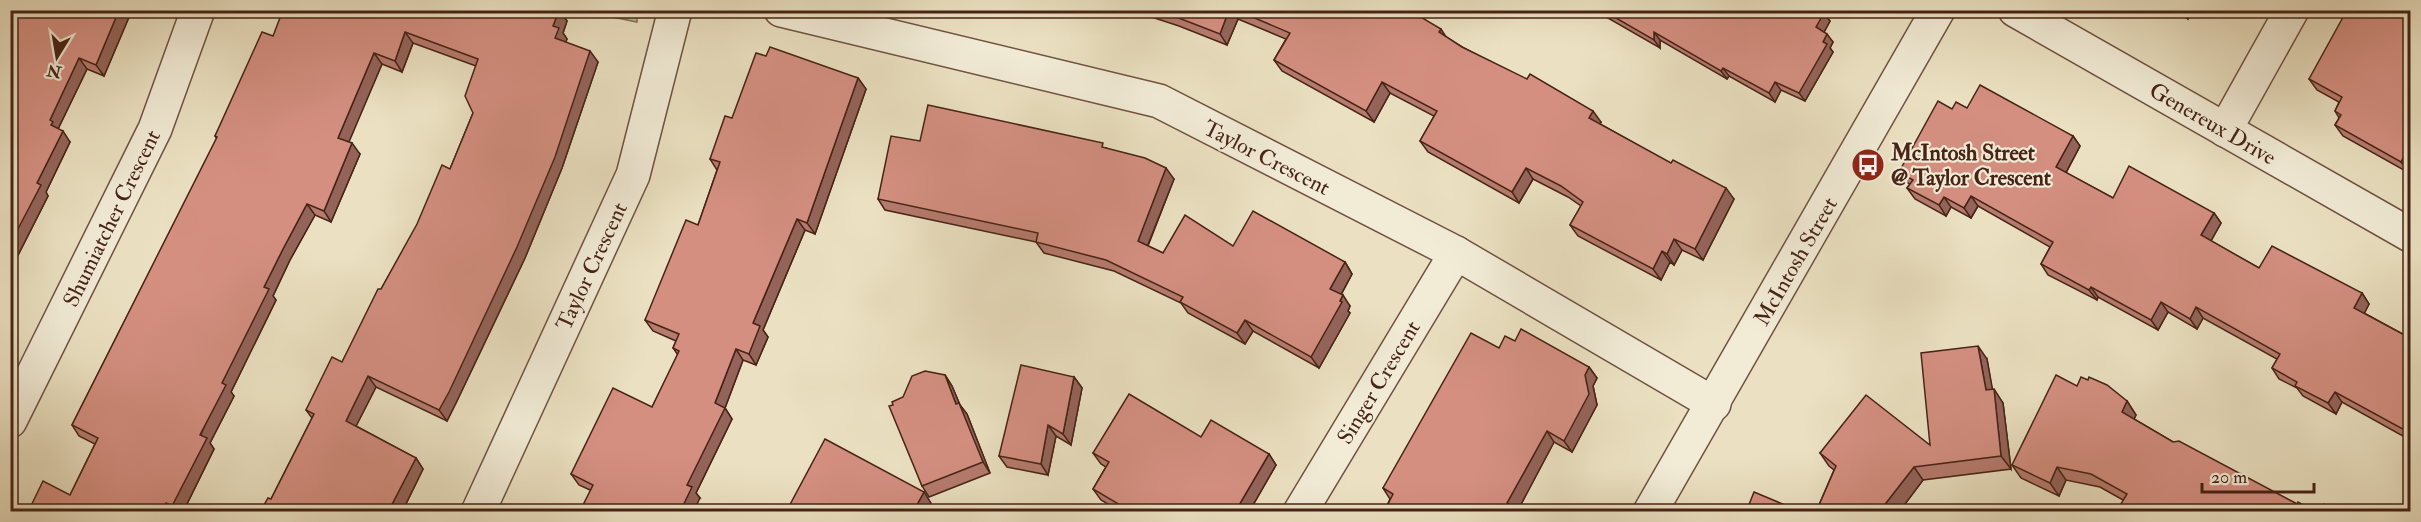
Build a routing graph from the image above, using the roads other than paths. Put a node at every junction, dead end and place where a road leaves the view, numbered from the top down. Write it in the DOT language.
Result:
graph roads {
  1 [pos="198,10"];
  2 [pos="675,10"];
  3 [pos="781,10"];
  4 [pos="1938,10"];
  5 [pos="2015,10"];
  6 [pos="2292,10"];
  7 [pos="2225,130"];
  8 [pos="2410,235"];
  9 [pos="1456,253"];
  10 [pos="1714,404"];
  11 [pos="10,421"];
  12 [pos="478,512"];
  13 [pos="1300,512"];
  14 [pos="1650,512"];
  1 -- 11 [label="street, Shumiatcher Crescent"];
  2 -- 12 [label="street, Taylor Crescent"];
  3 -- 9 [label="street, Taylor Crescent"];
  4 -- 10 [label="street, McIntosh Street"];
  5 -- 7 [label="street, Genereux Drive"];
  6 -- 7 [label="street"];
  7 -- 8 [label="street, Genereux Drive"];
  9 -- 10 [label="street, Taylor Crescent"];
  9 -- 13 [label="street, Singer Crescent"];
  10 -- 14 [label="street, McIntosh Street"];
}
